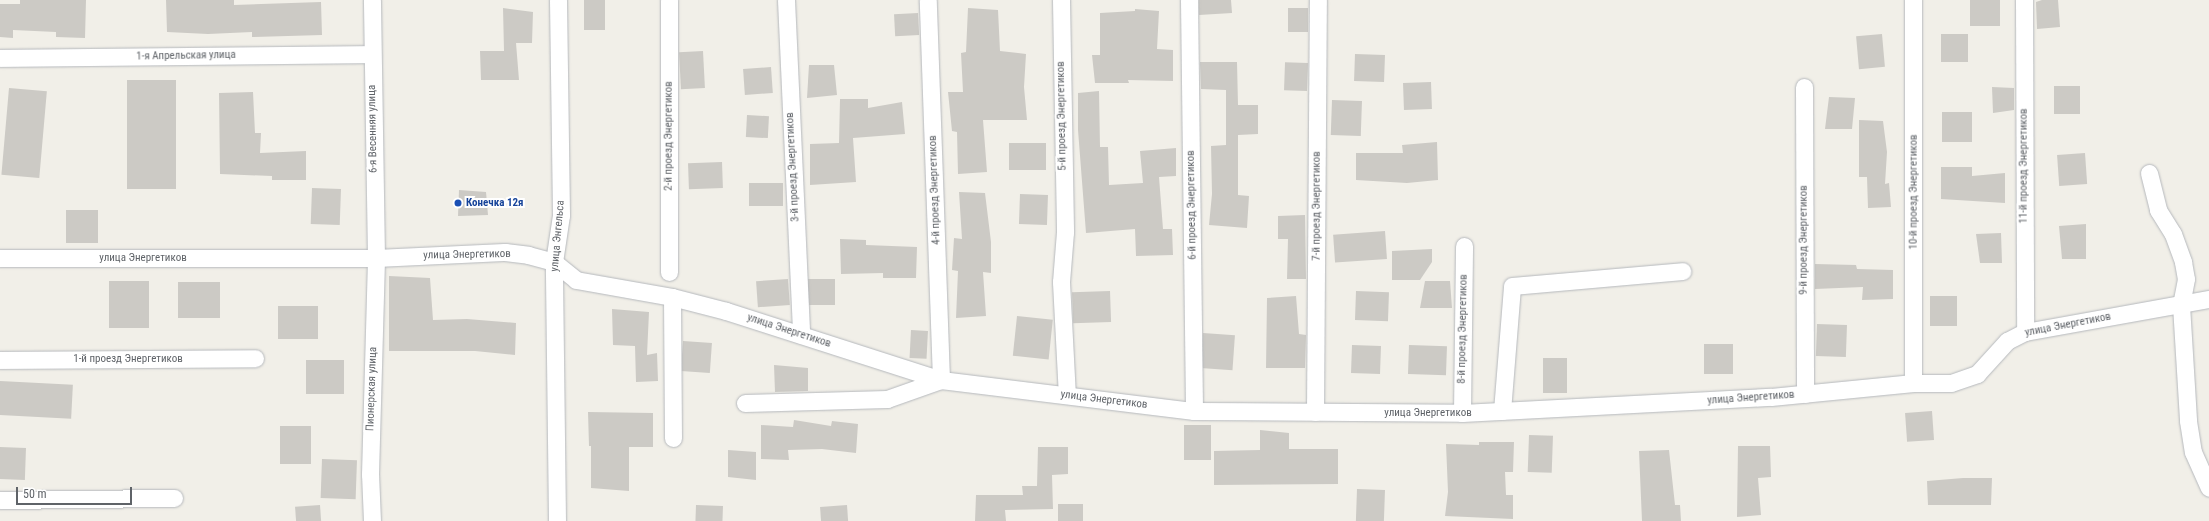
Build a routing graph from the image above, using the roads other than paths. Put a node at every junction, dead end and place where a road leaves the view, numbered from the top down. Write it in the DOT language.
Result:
graph roads {
  1 [pos="372,0"];
  2 [pos="558,0"];
  3 [pos="669,0"];
  4 [pos="786,0"];
  5 [pos="928,0"];
  6 [pos="1061,0"];
  7 [pos="1189,0"];
  8 [pos="1318,0"];
  9 [pos="1913,0"];
  10 [pos="2024,0"];
  11 [pos="372,54"];
  12 [pos="0,58"];
  13 [pos="1804,87"];
  14 [pos="2149,172"];
  15 [pos="1464,246"];
  16 [pos="0,258"];
  17 [pos="376,258"];
  18 [pos="554,262"];
  19 [pos="1682,271"];
  20 [pos="669,272"];
  21 [pos="672,297"];
  22 [pos="2209,299"];
  23 [pos="2181,305"];
  24 [pos="2025,332"];
  25 [pos="801,335"];
  26 [pos="255,358"];
  27 [pos="0,360"];
  28 [pos="941,380"];
  29 [pos="1913,383"];
  30 [pos="1805,394"];
  31 [pos="1067,395"];
  32 [pos="745,403"];
  33 [pos="1194,411"];
  34 [pos="1502,411"];
  35 [pos="1315,412"];
  36 [pos="1462,413"];
  37 [pos="674,438"];
  38 [pos="2209,488"];
  39 [pos="174,498"];
  40 [pos="0,500"];
  41 [pos="372,521"];
  42 [pos="557,521"];
  1 -- 11 [label="street, 6-я Весенняя улица"];
  2 -- 18 [label="street, улица Энгельса"];
  3 -- 20 [label="street, 2-й проезд Энергетиков"];
  4 -- 25 [label="street, 3-й проезд Энергетиков"];
  5 -- 28 [label="street, 4-й проезд Энергетиков"];
  6 -- 31 [label="street, 5-й проезд Энергетиков"];
  7 -- 33 [label="street, 6-й проезд Энергетиков"];
  8 -- 35 [label="street, 7-й проезд Энергетиков"];
  9 -- 29 [label="street, 10-й проезд Энергетиков"];
  10 -- 24 [label="street, 11-й проезд Энергетиков"];
  11 -- 12 [label="street, 1-я Апрельская улица"];
  11 -- 17 [label="street, 6-я Весенняя улица"];
  13 -- 30 [label="street, 9-й проезд Энергетиков"];
  14 -- 23 [label="street"];
  15 -- 36 [label="street, 8-й проезд Энергетиков"];
  16 -- 17 [label="street, улица Энергетиков"];
  17 -- 18 [label="street, улица Энергетиков"];
  17 -- 41 [label="street, Пионерская улица"];
  18 -- 21 [label="street, улица Энергетиков"];
  18 -- 42 [label="street, улица Энгельса"];
  19 -- 34 [label="street"];
  21 -- 25 [label="street, улица Энергетиков"];
  21 -- 37 [label="street"];
  22 -- 23 [label="street, улица Энергетиков"];
  23 -- 24 [label="street, улица Энергетиков"];
  23 -- 38 [label="street"];
  24 -- 29 [label="street, улица Энергетиков"];
  25 -- 28 [label="street, улица Энергетиков"];
  26 -- 27 [label="street, 1-й проезд Энергетиков"];
  28 -- 31 [label="street, улица Энергетиков"];
  28 -- 32 [label="street"];
  29 -- 30 [label="street, улица Энергетиков"];
  30 -- 34 [label="street, улица Энергетиков"];
  31 -- 33 [label="street, улица Энергетиков"];
  33 -- 35 [label="street, улица Энергетиков"];
  34 -- 36 [label="street, улица Энергетиков"];
  35 -- 36 [label="street, улица Энергетиков"];
  39 -- 40 [label="street"];
}
